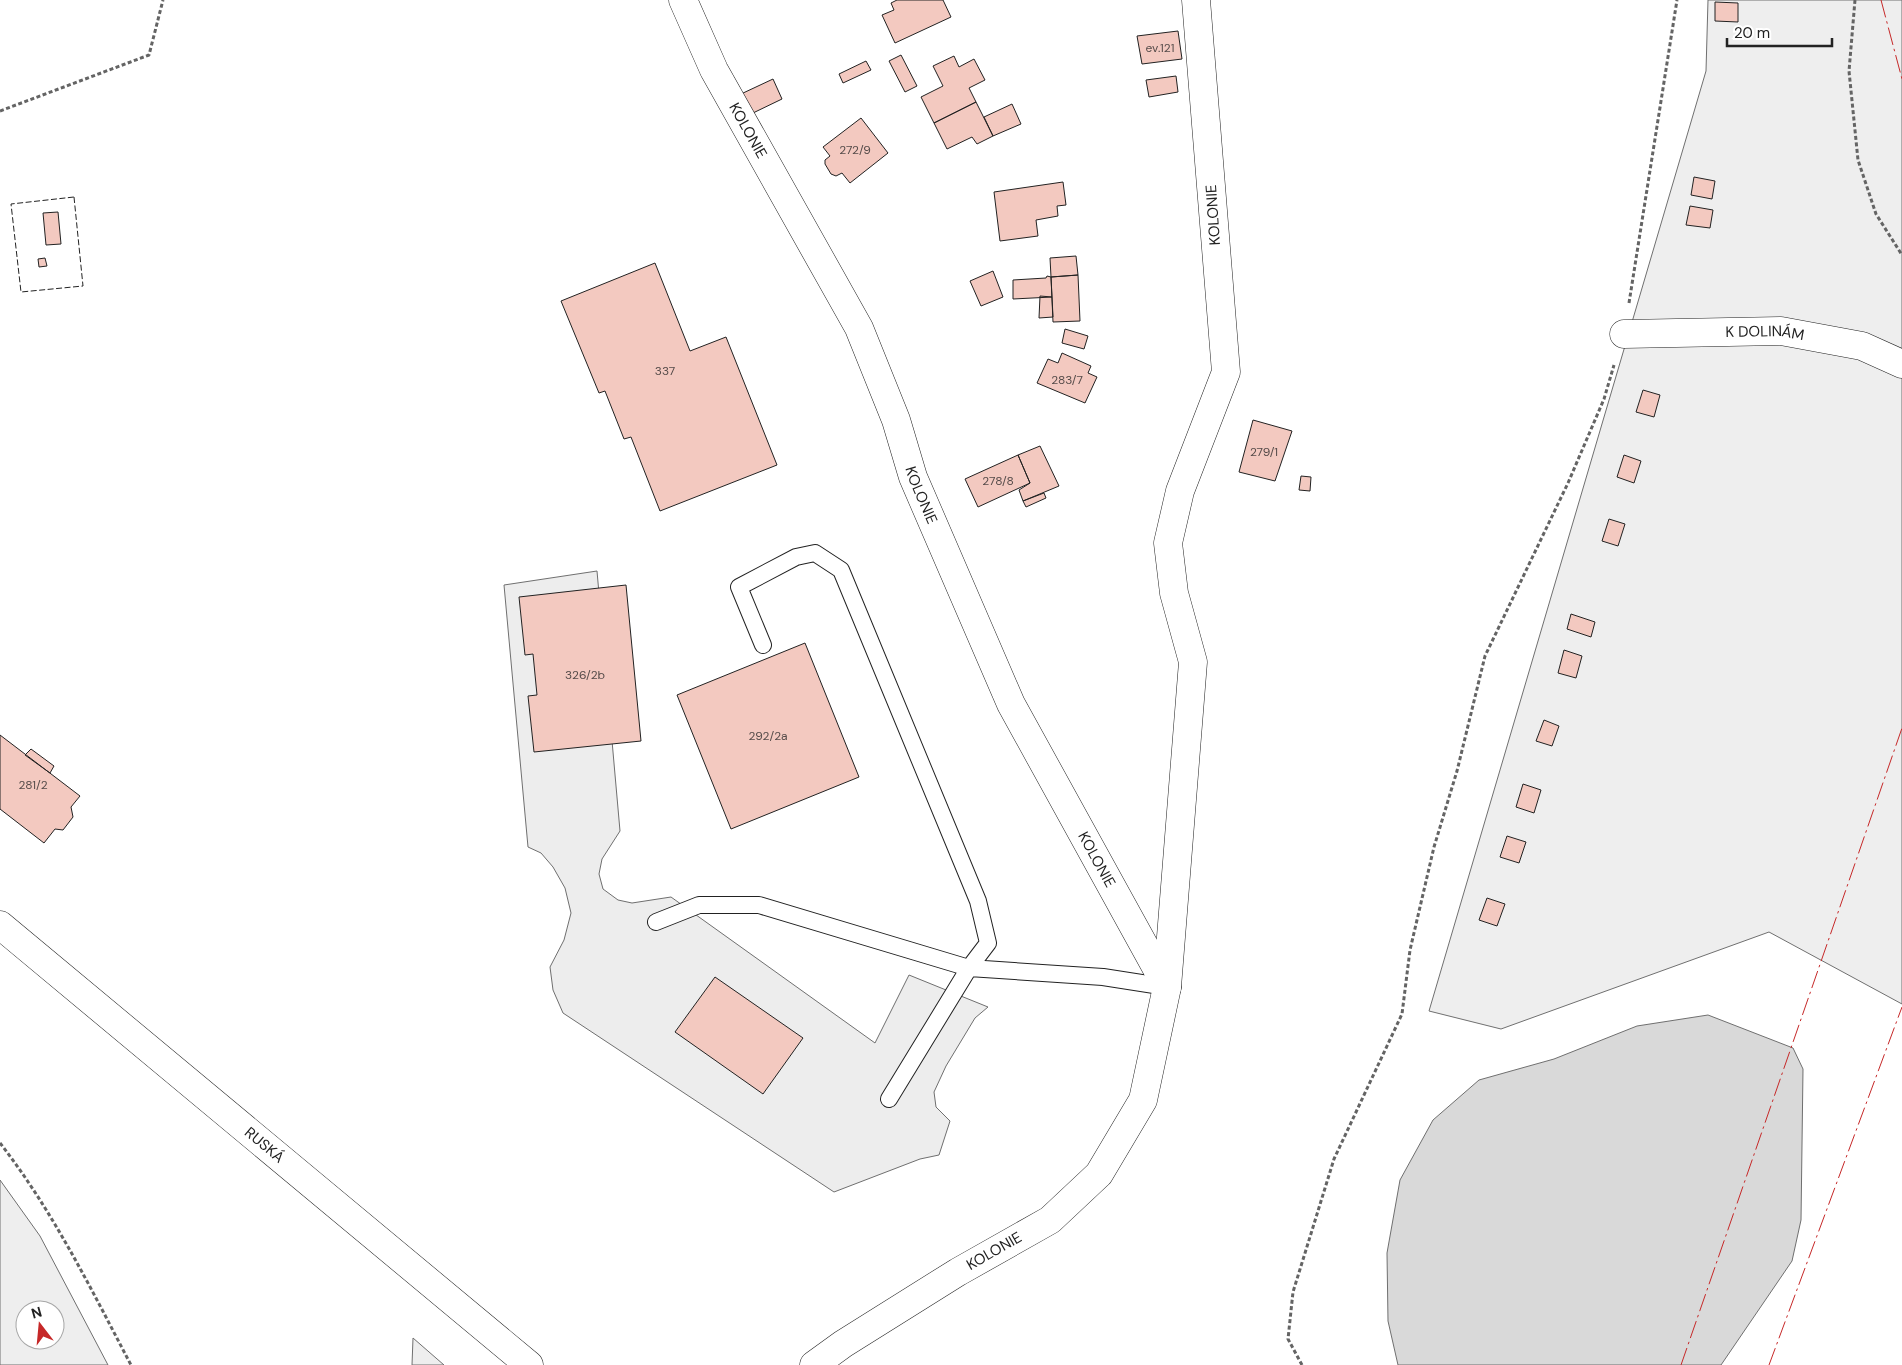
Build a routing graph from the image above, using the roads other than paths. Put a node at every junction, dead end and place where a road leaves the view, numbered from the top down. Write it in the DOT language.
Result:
graph roads {
  1 [pos="683,0"];
  2 [pos="1196,0"];
  3 [pos="1624,334"];
  4 [pos="1902,364"];
  5 [pos="763,644"];
  6 [pos="656,922"];
  7 [pos="0,925"];
  8 [pos="969,968"];
  9 [pos="1167,987"];
  10 [pos="889,1099"];
  11 [pos="529,1365"];
  12 [pos="814,1365"];
  1 -- 9 [label="street, KOLONIE"];
  2 -- 9 [label="street, KOLONIE"];
  3 -- 4 [label="street, K DOLINÁM"];
  5 -- 8 [label="lane"];
  6 -- 8 [label="lane"];
  7 -- 11 [label="street, RUSKÁ"];
  8 -- 9 [label="lane"];
  8 -- 10 [label="lane"];
  9 -- 12 [label="street, KOLONIE"];
}
